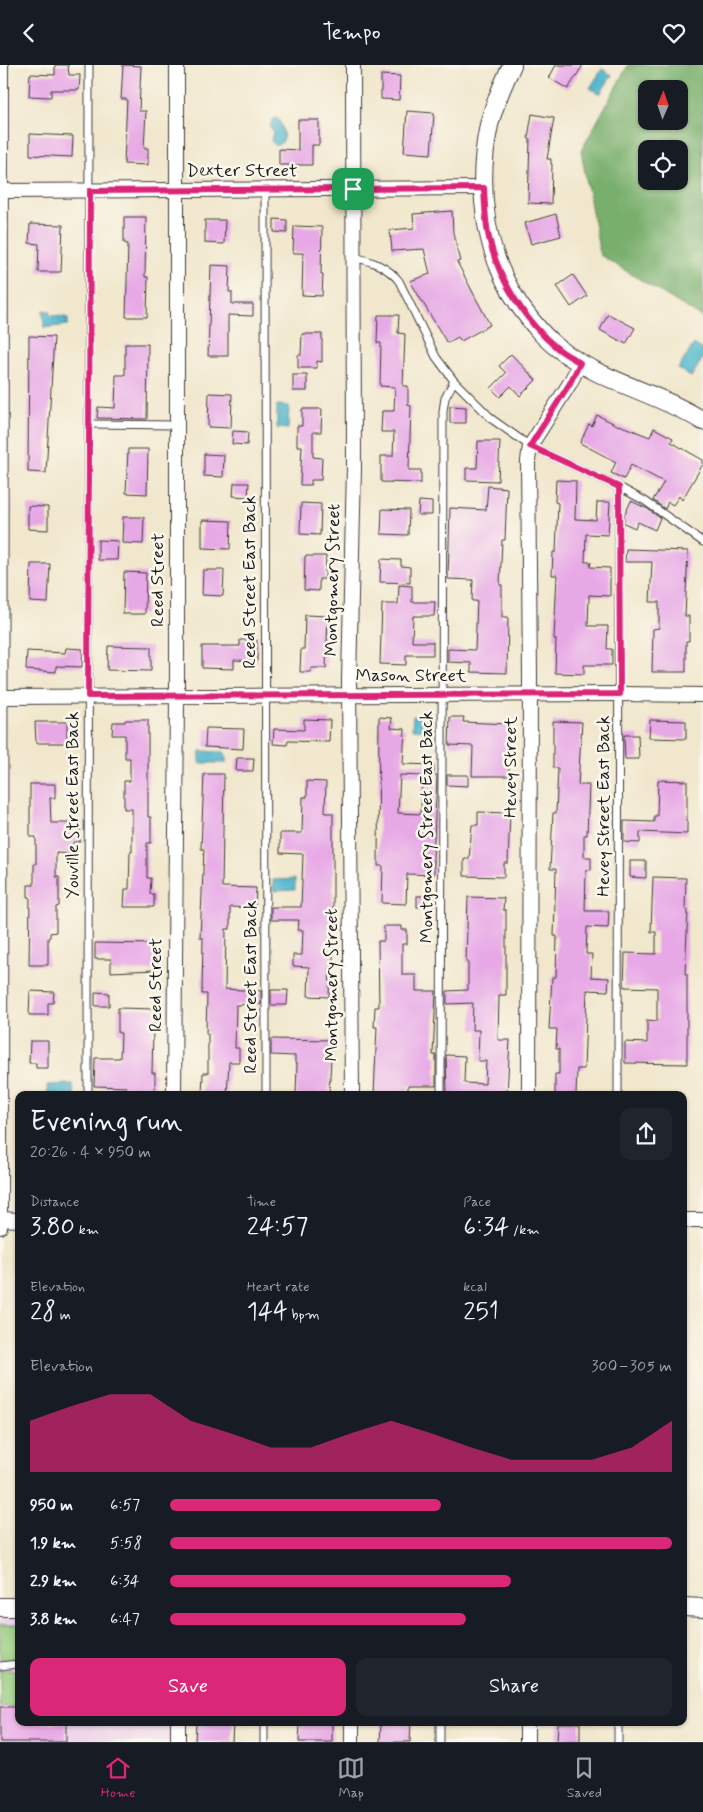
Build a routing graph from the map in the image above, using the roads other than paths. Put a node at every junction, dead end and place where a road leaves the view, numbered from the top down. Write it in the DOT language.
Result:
graph roads {
  1 [pos="1,65"];
  2 [pos="89,65"];
  3 [pos="177,65"];
  4 [pos="353,65"];
  5 [pos="512,65"];
  6 [pos="0,89"];
  7 [pos="0,126"];
  8 [pos="484,188"];
  9 [pos="265,189"];
  10 [pos="353,189"];
  11 [pos="177,190"];
  12 [pos="1,191"];
  13 [pos="90,191"];
  14 [pos="353,257"];
  15 [pos="580,363"];
  16 [pos="454,381"];
  17 [pos="703,421"];
  18 [pos="89,424"];
  19 [pos="177,425"];
  20 [pos="0,437"];
  21 [pos="530,446"];
  22 [pos="619,487"];
  23 [pos="703,542"];
  24 [pos="0,610"];
  25 [pos="530,694"];
  26 [pos="620,694"];
  27 [pos="349,695"];
  28 [pos="442,695"];
  29 [pos="703,695"];
  30 [pos="88,696"];
  31 [pos="177,696"];
  32 [pos="265,696"];
  33 [pos="0,697"];
  34 [pos="88,1091"];
  35 [pos="174,1091"];
  36 [pos="266,1091"];
  37 [pos="352,1091"];
  38 [pos="441,1091"];
  39 [pos="529,1091"];
  40 [pos="618,1091"];
  41 [pos="0,1219"];
  42 [pos="15,1220"];
  43 [pos="687,1220"];
  44 [pos="703,1220"];
  45 [pos="0,1227"];
  46 [pos="0,1607"];
  47 [pos="15,1607"];
  48 [pos="687,1607"];
  49 [pos="703,1608"];
  50 [pos="15,1664"];
  51 [pos="0,1665"];
  52 [pos="178,1726"];
  53 [pos="264,1726"];
  54 [pos="352,1726"];
  55 [pos="440,1726"];
  56 [pos="527,1726"];
  57 [pos="618,1726"];
  58 [pos="178,1742"];
  59 [pos="264,1742"];
  60 [pos="352,1742"];
  61 [pos="440,1742"];
  62 [pos="527,1742"];
  63 [pos="618,1742"];
  1 -- 6 [label="street"];
  2 -- 13 [label="lane, Youville Street East Back"];
  3 -- 11 [label="street, Reed Street"];
  4 -- 10 [label="street, Montgomery Street"];
  5 -- 8 [label="street"];
  6 -- 7 [label="street"];
  7 -- 12 [label="street"];
  8 -- 10 [label="street, Dexter Street"];
  8 -- 15 [label="street"];
  9 -- 10 [label="street, Dexter Street"];
  9 -- 11 [label="street, Dexter Street"];
  9 -- 32 [label="lane, Reed Street East Back"];
  10 -- 14 [label="street, Montgomery Street"];
  11 -- 13 [label="street, Dexter Street"];
  11 -- 19 [label="street, Reed Street"];
  12 -- 13 [label="street, Dexter Street"];
  12 -- 20 [label="street"];
  13 -- 18 [label="lane, Youville Street East Back"];
  14 -- 16 [label="lane"];
  14 -- 27 [label="street, Montgomery Street"];
  15 -- 17 [label="street"];
  15 -- 21 [label="street, Hevey Street"];
  16 -- 21 [label="lane"];
  16 -- 28 [label="lane, Montgomery Street East Back"];
  18 -- 19 [label="lane"];
  18 -- 30 [label="lane, Youville Street East Back"];
  19 -- 31 [label="street, Reed Street"];
  20 -- 24 [label="street"];
  21 -- 22 [label="lane"];
  21 -- 25 [label="street, Hevey Street"];
  22 -- 23 [label="lane"];
  22 -- 26 [label="lane, Hevey Street East Back"];
  24 -- 33 [label="street"];
  25 -- 26 [label="street, Mason Street"];
  25 -- 28 [label="street, Mason Street"];
  25 -- 39 [label="street, Hevey Street"];
  26 -- 29 [label="street, Mason Street"];
  26 -- 40 [label="lane, Hevey Street East Back"];
  27 -- 28 [label="street, Mason Street"];
  27 -- 32 [label="street, Mason Street"];
  27 -- 37 [label="street, Montgomery Street"];
  28 -- 38 [label="lane, Montgomery Street East Back"];
  30 -- 31 [label="street, Mason Street"];
  30 -- 33 [label="street, Mason Street"];
  30 -- 34 [label="lane, Youville Street East Back"];
  31 -- 32 [label="street, Mason Street"];
  31 -- 35 [label="street, Reed Street"];
  32 -- 36 [label="lane, Reed Street East Back"];
  33 -- 41 [label="street"];
  41 -- 42 [label="street"];
  41 -- 45 [label="street"];
  43 -- 44 [label="street"];
  46 -- 47 [label="street"];
  48 -- 49 [label="street"];
  50 -- 51 [label="lane"];
  52 -- 58 [label="street"];
  53 -- 59 [label="lane"];
  54 -- 60 [label="street"];
  55 -- 61 [label="lane"];
  56 -- 62 [label="street"];
  57 -- 63 [label="lane"];
}
